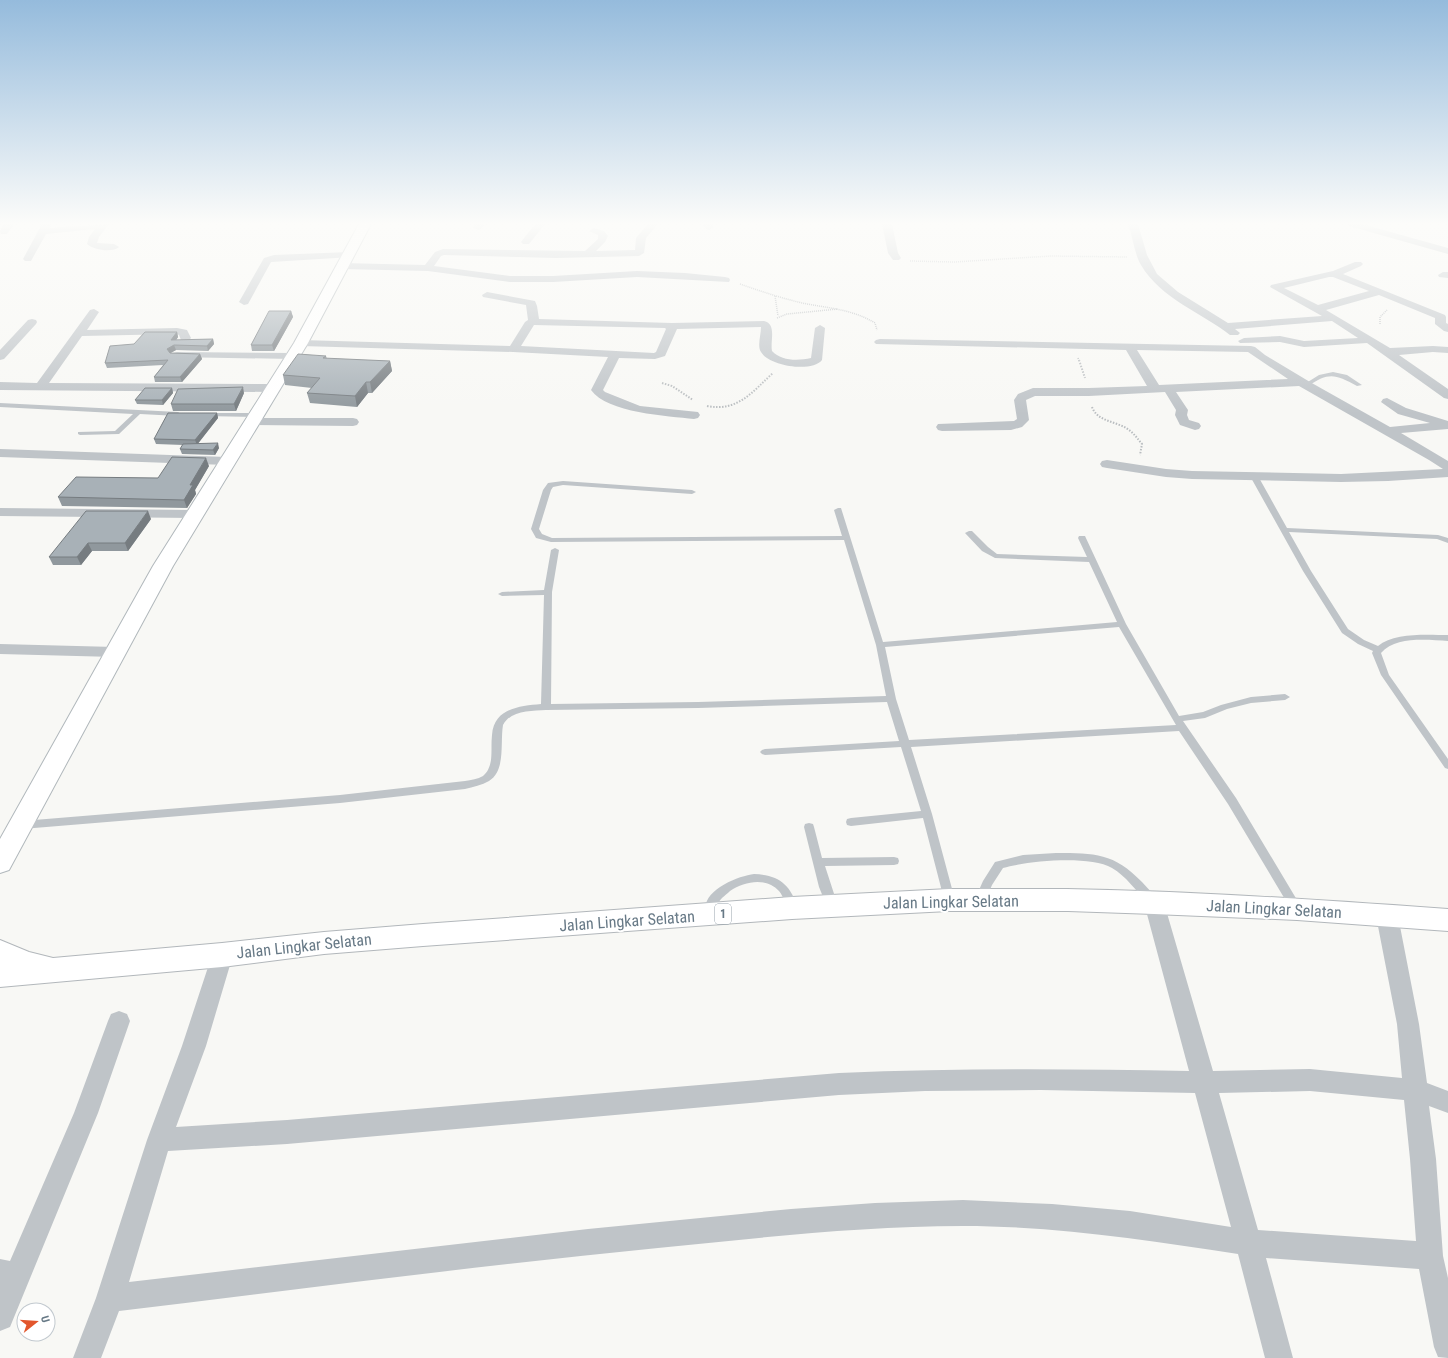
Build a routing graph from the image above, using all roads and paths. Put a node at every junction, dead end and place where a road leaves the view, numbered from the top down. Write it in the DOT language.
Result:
graph roads {
  1 [pos="252,287"];
  2 [pos="331,287"];
  3 [pos="751,287"];
  4 [pos="1166,287"];
  5 [pos="1276,287"];
  6 [pos="1367,287"];
  7 [pos="1378,292"];
  8 [pos="487,295"];
  9 [pos="775,296"];
  10 [pos="244,302"];
  11 [pos="841,309"];
  12 [pos="1316,309"];
  13 [pos="94,312"];
  14 [pos="778,316"];
  15 [pos="1444,316"];
  16 [pos="1334,318"];
  17 [pos="32,322"];
  18 [pos="534,322"];
  19 [pos="672,326"];
  20 [pos="1226,326"];
  21 [pos="820,328"];
  22 [pos="1448,329"];
  23 [pos="78,333"];
  24 [pos="767,337"];
  25 [pos="185,338"];
  26 [pos="1368,340"];
  27 [pos="880,342"];
  28 [pos="1248,345"];
  29 [pos="1075,346"];
  30 [pos="1129,346"];
  31 [pos="297,349"];
  32 [pos="513,349"];
  33 [pos="1448,350"];
  34 [pos="1388,352"];
  35 [pos="2,354"];
  36 [pos="615,354"];
  37 [pos="176,355"];
  38 [pos="785,362"];
  39 [pos="662,383"];
  40 [pos="1304,384"];
  41 [pos="1359,385"];
  42 [pos="0,386"];
  43 [pos="40,386"];
  44 [pos="272,388"];
  45 [pos="1168,388"];
  46 [pos="1155,389"];
  47 [pos="1089,392"];
  48 [pos="1448,395"];
  49 [pos="1387,402"];
  50 [pos="699,404"];
  51 [pos="0,405"];
  52 [pos="704,405"];
  53 [pos="138,412"];
  54 [pos="185,414"];
  55 [pos="199,415"];
  56 [pos="694,415"];
  57 [pos="255,418"];
  58 [pos="353,422"];
  59 [pos="1448,425"];
  60 [pos="1195,426"];
  61 [pos="942,427"];
  62 [pos="1385,431"];
  63 [pos="80,433"];
  64 [pos="0,453"];
  65 [pos="227,461"];
  66 [pos="1107,464"];
  67 [pos="1448,467"];
  68 [pos="1138,469"];
  69 [pos="1448,473"];
  70 [pos="1254,476"];
  71 [pos="692,492"];
  72 [pos="838,510"];
  73 [pos="0,512"];
  74 [pos="194,514"];
  75 [pos="1285,530"];
  76 [pos="970,533"];
  77 [pos="845,538"];
  78 [pos="1082,538"];
  79 [pos="1448,541"];
  80 [pos="555,550"];
  81 [pos="1093,560"];
  82 [pos="548,592"];
  83 [pos="502,594"];
  84 [pos="1122,624"];
  85 [pos="1448,638"];
  86 [pos="880,645"];
  87 [pos="0,649"];
  88 [pos="1379,650"];
  89 [pos="115,652"];
  90 [pos="1285,697"];
  91 [pos="891,699"];
  92 [pos="546,707"];
  93 [pos="1177,719"];
  94 [pos="1182,728"];
  95 [pos="906,746"];
  96 [pos="765,752"];
  97 [pos="1448,766"];
  98 [pos="927,814"];
  99 [pos="851,822"];
  100 [pos="19,826"];
  101 [pos="809,827"];
  102 [pos="894,861"];
  103 [pos="820,862"];
  104 [pos="0,863"];
  105 [pos="981,899"];
  106 [pos="948,900"];
  107 [pos="1154,903"];
  108 [pos="832,906"];
  109 [pos="1297,909"];
  110 [pos="1387,916"];
  111 [pos="1448,920"];
  112 [pos="0,952"];
  113 [pos="222,955"];
  114 [pos="53,970"];
  115 [pos="0,975"];
  116 [pos="0,991"];
  117 [pos="119,1021"];
  118 [pos="1203,1082"];
  119 [pos="1416,1090"];
  120 [pos="1448,1102"];
  121 [pos="159,1140"];
  122 [pos="1250,1243"];
  123 [pos="1430,1256"];
  124 [pos="9,1274"];
  125 [pos="110,1298"];
  126 [pos="0,1317"];
  127 [pos="1448,1347"];
  128 [pos="87,1358"];
  129 [pos="1279,1358"];
  1 -- 10 [label="street"];
  2 -- 31 [label="main road"];
  3 -- 9 [label="path"];
  4 -- 20 [label="street"];
  5 -- 12 [label="street"];
  6 -- 7 [label="street"];
  7 -- 12 [label="street"];
  7 -- 15 [label="street"];
  8 -- 18 [label="street"];
  9 -- 11 [label="path"];
  9 -- 14 [label="path"];
  11 -- 14 [label="path"];
  11 -- 27 [label="path"];
  12 -- 16 [label="street"];
  13 -- 23 [label="street"];
  14 -- 24 [label="path"];
  15 -- 22 [label="street"];
  16 -- 20 [label="street"];
  16 -- 26 [label="street"];
  17 -- 35 [label="street"];
  18 -- 19 [label="street"];
  18 -- 32 [label="street"];
  19 -- 24 [label="street"];
  19 -- 36 [label="street"];
  20 -- 28 [label="street"];
  21 -- 38 [label="street"];
  23 -- 25 [label="street"];
  23 -- 43 [label="street"];
  24 -- 38 [label="street"];
  26 -- 28 [label="street"];
  26 -- 34 [label="street"];
  27 -- 29 [label="street"];
  28 -- 30 [label="street"];
  28 -- 40 [label="street"];
  29 -- 30 [label="street"];
  29 -- 47 [label="path"];
  30 -- 46 [label="street"];
  31 -- 32 [label="street"];
  31 -- 37 [label="street"];
  31 -- 44 [label="main road"];
  32 -- 36 [label="street"];
  33 -- 34 [label="street"];
  34 -- 48 [label="street"];
  36 -- 56 [label="street"];
  38 -- 52 [label="path"];
  39 -- 50 [label="path"];
  40 -- 41 [label="lane"];
  40 -- 45 [label="street"];
  40 -- 62 [label="street"];
  42 -- 43 [label="street"];
  43 -- 44 [label="street"];
  44 -- 57 [label="main road"];
  45 -- 46 [label="street"];
  45 -- 60 [label="street"];
  46 -- 47 [label="street"];
  47 -- 61 [label="street"];
  47 -- 68 [label="path"];
  49 -- 59 [label="street"];
  51 -- 53 [label="lane"];
  53 -- 54 [label="lane"];
  53 -- 63 [label="lane"];
  55 -- 57 [label="lane"];
  57 -- 58 [label="street"];
  57 -- 65 [label="main road"];
  59 -- 62 [label="street"];
  62 -- 67 [label="street"];
  64 -- 65 [label="street"];
  65 -- 74 [label="main road"];
  66 -- 68 [label="street"];
  68 -- 70 [label="street"];
  69 -- 70 [label="street"];
  70 -- 75 [label="lane"];
  71 -- 77 [label="lane"];
  72 -- 77 [label="lane"];
  73 -- 74 [label="street"];
  74 -- 89 [label="main road"];
  75 -- 79 [label="lane"];
  75 -- 88 [label="lane"];
  76 -- 81 [label="lane"];
  77 -- 86 [label="lane"];
  78 -- 81 [label="lane"];
  80 -- 82 [label="lane"];
  81 -- 84 [label="lane"];
  82 -- 83 [label="lane"];
  82 -- 92 [label="lane"];
  84 -- 86 [label="lane"];
  84 -- 93 [label="lane"];
  85 -- 88 [label="lane"];
  86 -- 91 [label="lane"];
  87 -- 89 [label="street"];
  88 -- 97 [label="lane"];
  89 -- 100 [label="main road"];
  90 -- 93 [label="lane"];
  91 -- 92 [label="lane"];
  91 -- 95 [label="lane"];
  92 -- 100 [label="lane"];
  93 -- 94 [label="lane"];
  94 -- 95 [label="lane"];
  94 -- 109 [label="lane"];
  95 -- 96 [label="lane"];
  95 -- 98 [label="lane"];
  98 -- 99 [label="lane"];
  98 -- 106 [label="lane"];
  100 -- 104 [label="main road"];
  101 -- 103 [label="lane"];
  102 -- 103 [label="lane"];
  103 -- 108 [label="lane"];
  105 -- 106 [label="main road, Jalan Lingkar Selatan / 1"];
  105 -- 107 [label="main road, Jalan Lingkar Selatan / 1"];
  105 -- 107 [label="lane"];
  106 -- 108 [label="main road, Jalan Lingkar Selatan / 1"];
  107 -- 109 [label="main road, Jalan Lingkar Selatan / 1"];
  107 -- 118 [label="street"];
  108 -- 113 [label="main road, Jalan Lingkar Selatan / 1"];
  109 -- 110 [label="main road, Jalan Lingkar Selatan / 1"];
  110 -- 111 [label="main road, Jalan Lingkar Selatan / 1"];
  110 -- 119 [label="street"];
  112 -- 114 [label="main road"];
  113 -- 114 [label="main road, Jalan Lingkar Selatan / 1"];
  113 -- 121 [label="street"];
  114 -- 115 [label="main road, Jalan Lingkar Selatan / 1"];
  114 -- 116 [label="main road"];
  117 -- 124 [label="street"];
  118 -- 119 [label="street"];
  118 -- 121 [label="street"];
  118 -- 122 [label="street"];
  119 -- 120 [label="street"];
  119 -- 123 [label="street"];
  121 -- 125 [label="street"];
  122 -- 123 [label="street"];
  122 -- 125 [label="street"];
  122 -- 129 [label="street"];
  123 -- 127 [label="street"];
  124 -- 126 [label="street"];
  125 -- 128 [label="street"];
}
